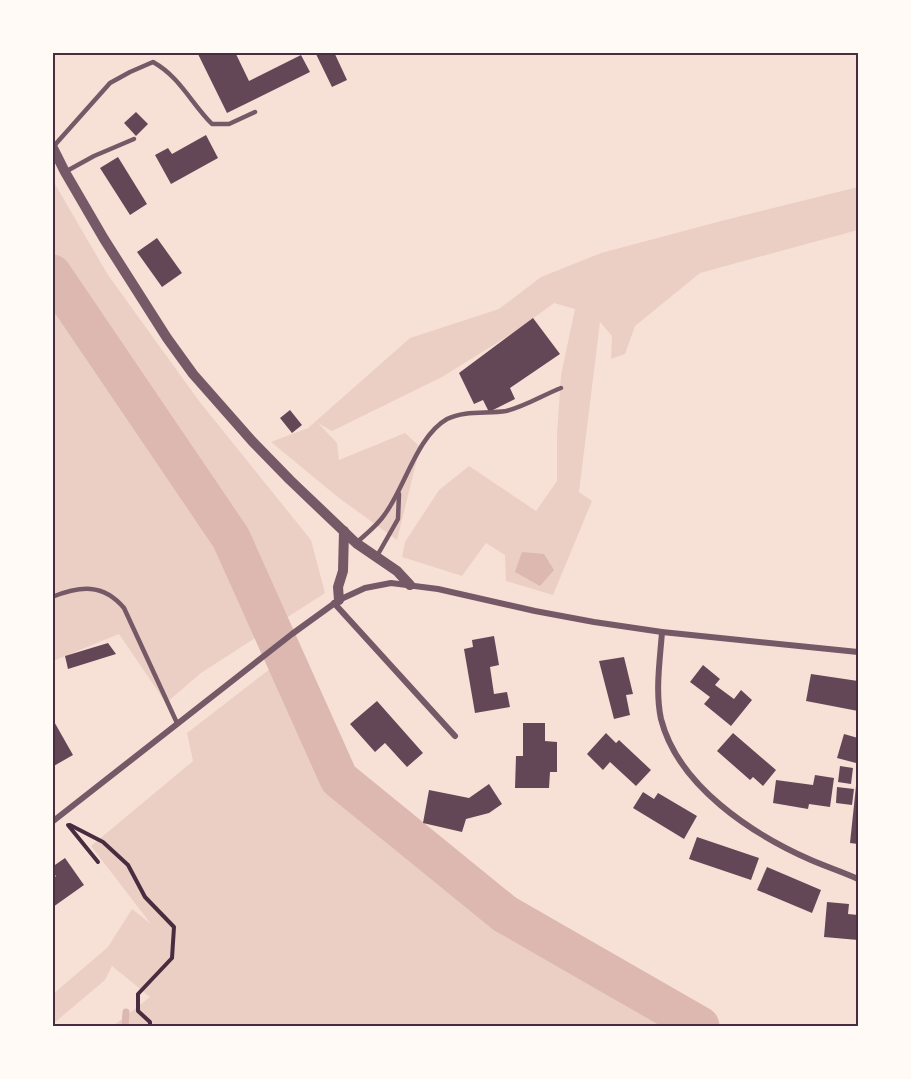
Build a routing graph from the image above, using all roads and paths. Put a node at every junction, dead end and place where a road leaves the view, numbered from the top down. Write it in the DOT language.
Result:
graph roads {
  1 [pos="255,112"];
  2 [pos="134,140"];
  3 [pos="53,147"];
  4 [pos="65,172"];
  5 [pos="561,388"];
  6 [pos="399,491"];
  7 [pos="344,531"];
  8 [pos="357,543"];
  9 [pos="376,558"];
  10 [pos="410,585"];
  11 [pos="52,597"];
  12 [pos="336,602"];
  13 [pos="662,632"];
  14 [pos="858,652"];
  15 [pos="177,723"];
  16 [pos="454,736"];
  17 [pos="61,815"];
  18 [pos="52,822"];
  19 [pos="67,823"];
  20 [pos="98,862"];
  21 [pos="858,879"];
  22 [pos="150,1026"];
  1 -- 3 [label="lane"];
  2 -- 4 [label="lane"];
  3 -- 4 [label="street"];
  4 -- 7 [label="street"];
  5 -- 6 [label="lane"];
  6 -- 8 [label="lane"];
  6 -- 9 [label="lane"];
  7 -- 8 [label="street"];
  7 -- 12 [label="street"];
  8 -- 9 [label="street"];
  9 -- 10 [label="street"];
  10 -- 12 [label="street"];
  10 -- 13 [label="street"];
  11 -- 15 [label="lane"];
  12 -- 15 [label="street"];
  12 -- 16 [label="street"];
  13 -- 14 [label="street"];
  13 -- 21 [label="street"];
  15 -- 17 [label="street"];
  17 -- 18 [label="street"];
  17 -- 19 [label="path"];
  19 -- 20 [label="path"];
  19 -- 22 [label="path"];
}
